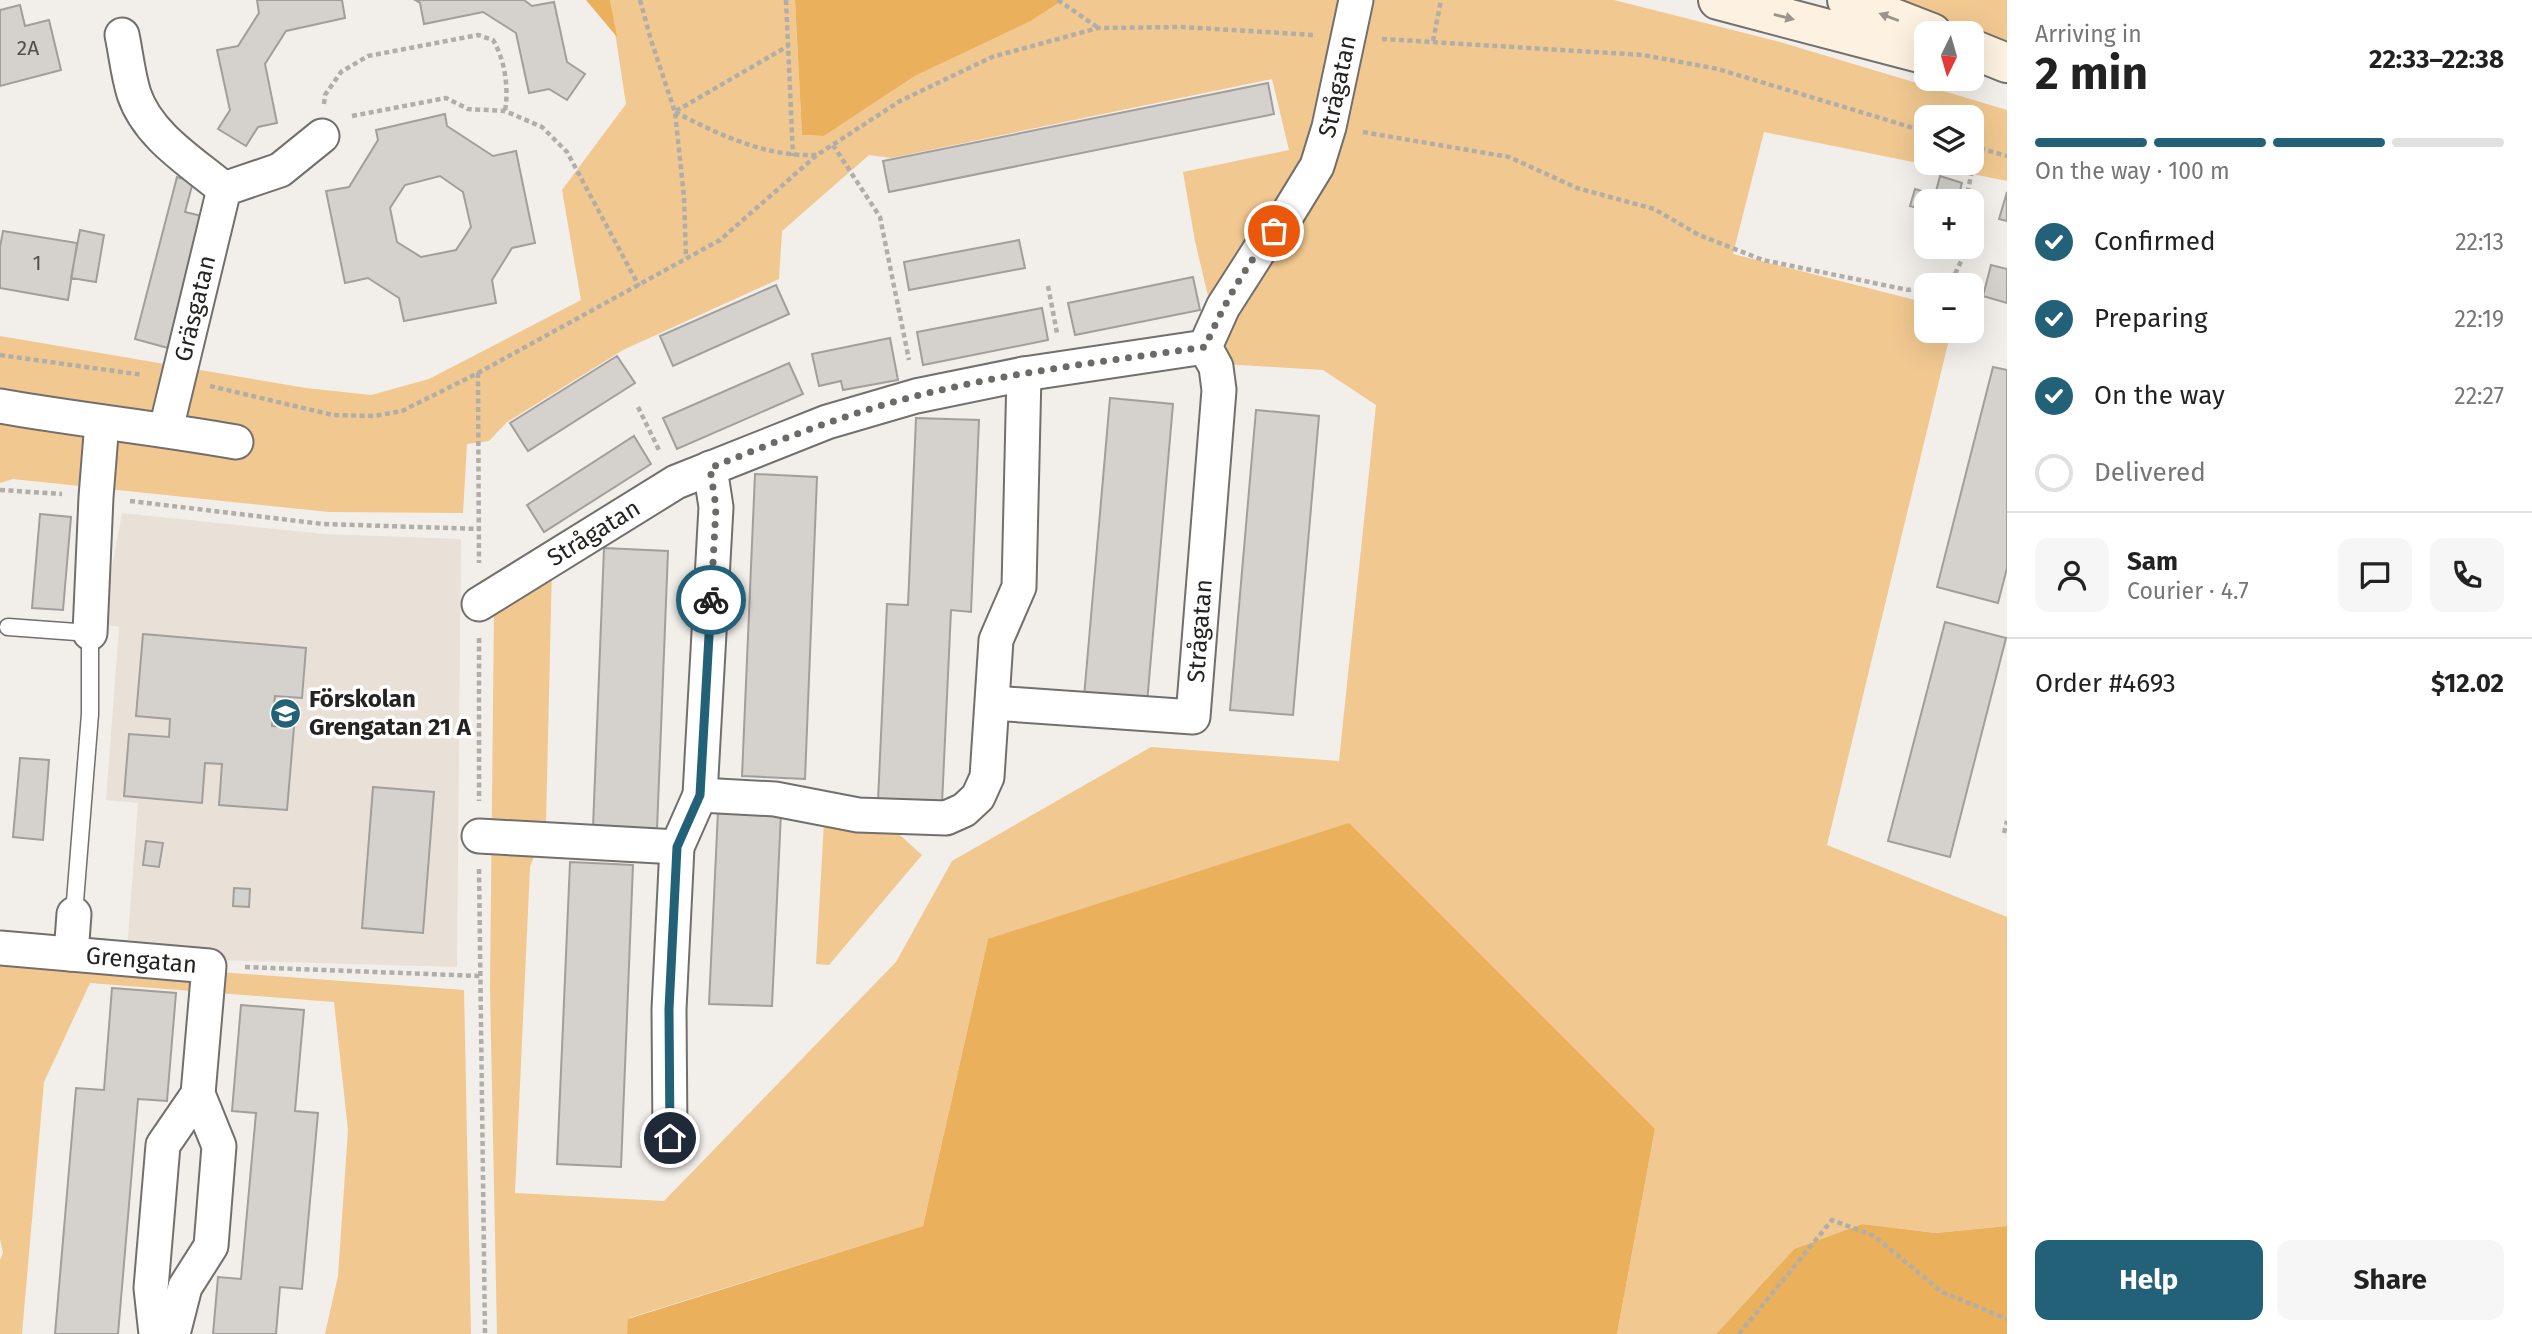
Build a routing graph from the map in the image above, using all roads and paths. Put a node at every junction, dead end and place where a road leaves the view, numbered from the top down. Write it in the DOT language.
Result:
graph roads {
  1 [pos="640,0"];
  2 [pos="786,0"];
  3 [pos="1058,0"];
  4 [pos="1356,0"];
  5 [pos="1441,0"];
  6 [pos="1718,0"];
  7 [pos="1847,0"];
  8 [pos="1914,26"];
  9 [pos="1098,28"];
  10 [pos="122,35"];
  11 [pos="1349,37"];
  12 [pos="1433,41"];
  13 [pos="788,46"];
  14 [pos="1914,52"];
  15 [pos="1984,54"];
  16 [pos="2007,63"];
  17 [pos="1984,71"];
  18 [pos="2007,77"];
  19 [pos="505,111"];
  20 [pos="675,112"];
  21 [pos="1329,127"];
  22 [pos="1914,128"];
  23 [pos="322,136"];
  24 [pos="833,145"];
  25 [pos="1984,149"];
  26 [pos="817,155"];
  27 [pos="793,156"];
  28 [pos="2007,156"];
  29 [pos="224,189"];
  30 [pos="685,258"];
  31 [pos="639,286"];
  32 [pos="1048,286"];
  33 [pos="1914,289"];
  34 [pos="1205,347"];
  35 [pos="0,355"];
  36 [pos="1063,366"];
  37 [pos="1024,374"];
  38 [pos="178,380"];
  39 [pos="916,396"];
  40 [pos="0,406"];
  41 [pos="638,407"];
  42 [pos="102,422"];
  43 [pos="166,429"];
  44 [pos="236,442"];
  45 [pos="710,468"];
  46 [pos="676,482"];
  47 [pos="0,490"];
  48 [pos="96,497"];
  49 [pos="480,529"];
  50 [pos="479,604"];
  51 [pos="8,627"];
  52 [pos="90,633"];
  53 [pos="993,703"];
  54 [pos="700,795"];
  55 [pos="2007,821"];
  56 [pos="2004,833"];
  57 [pos="479,836"];
  58 [pos="677,847"];
  59 [pos="74,914"];
  60 [pos="0,948"];
  61 [pos="71,954"];
  62 [pos="209,966"];
  63 [pos="480,975"];
  64 [pos="198,1094"];
  65 [pos="670,1138"];
  66 [pos="152,1270"];
  67 [pos="185,1287"];
  68 [pos="2007,1319"];
  69 [pos="156,1334"];
  70 [pos="173,1334"];
  71 [pos="1740,1334"];
  1 -- 20 [label="path"];
  2 -- 13 [label="path"];
  3 -- 9 [label="path"];
  4 -- 11 [label="street, Strågatan"];
  5 -- 12 [label="path"];
  6 -- 14 [label="main road, one-way"];
  8 -- 7 [label="main road, one-way"];
  9 -- 11 [label="path"];
  9 -- 24 [label="path"];
  10 -- 29 [label="street"];
  11 -- 12 [label="path"];
  11 -- 21 [label="street, Strågatan"];
  12 -- 22 [label="path"];
  13 -- 20 [label="path"];
  13 -- 27 [label="path"];
  15 -- 16 [label="main road"];
  17 -- 18 [label="main road"];
  19 -- 23 [label="path"];
  19 -- 23 [label="path"];
  19 -- 31 [label="path"];
  20 -- 27 [label="path"];
  20 -- 30 [label="path"];
  21 -- 33 [label="path"];
  21 -- 34 [label="street, Strågatan"];
  23 -- 29 [label="street"];
  24 -- 26 [label="path"];
  24 -- 39 [label="path"];
  25 -- 28 [label="path"];
  26 -- 27 [label="path"];
  26 -- 30 [label="path"];
  29 -- 38 [label="street, Gräsgatan"];
  30 -- 31 [label="path"];
  31 -- 38 [label="path"];
  32 -- 36 [label="path"];
  34 -- 36 [label="street, Strågatan"];
  34 -- 53 [label="street, Strågatan"];
  35 -- 38 [label="path"];
  36 -- 37 [label="street, Strågatan"];
  37 -- 39 [label="street, Strågatan"];
  37 -- 53 [label="street"];
  38 -- 43 [label="street, Gräsgatan"];
  39 -- 45 [label="street, Strågatan"];
  40 -- 42 [label="street"];
  41 -- 46 [label="path"];
  42 -- 43 [label="street"];
  42 -- 48 [label="street"];
  43 -- 44 [label="street"];
  45 -- 46 [label="street, Strågatan"];
  45 -- 54 [label="street"];
  46 -- 50 [label="street, Strågatan"];
  47 -- 48 [label="path"];
  48 -- 49 [label="path"];
  48 -- 52 [label="street"];
  51 -- 52 [label="lane"];
  52 -- 59 [label="lane"];
  53 -- 54 [label="street"];
  54 -- 58 [label="street"];
  55 -- 56 [label="path"];
  57 -- 58 [label="street"];
  58 -- 65 [label="street"];
  59 -- 61 [label="street, Grengatan"];
  60 -- 61 [label="street, Grengatan"];
  61 -- 62 [label="street, Grengatan"];
  62 -- 63 [label="path"];
  62 -- 64 [label="street, Grengatan"];
  64 -- 66 [label="street, Grengatan"];
  64 -- 67 [label="street, Grengatan"];
  66 -- 67 [label="street"];
  66 -- 69 [label="street, Grengatan"];
  67 -- 70 [label="street, Grengatan"];
  68 -- 71 [label="path"];
}
